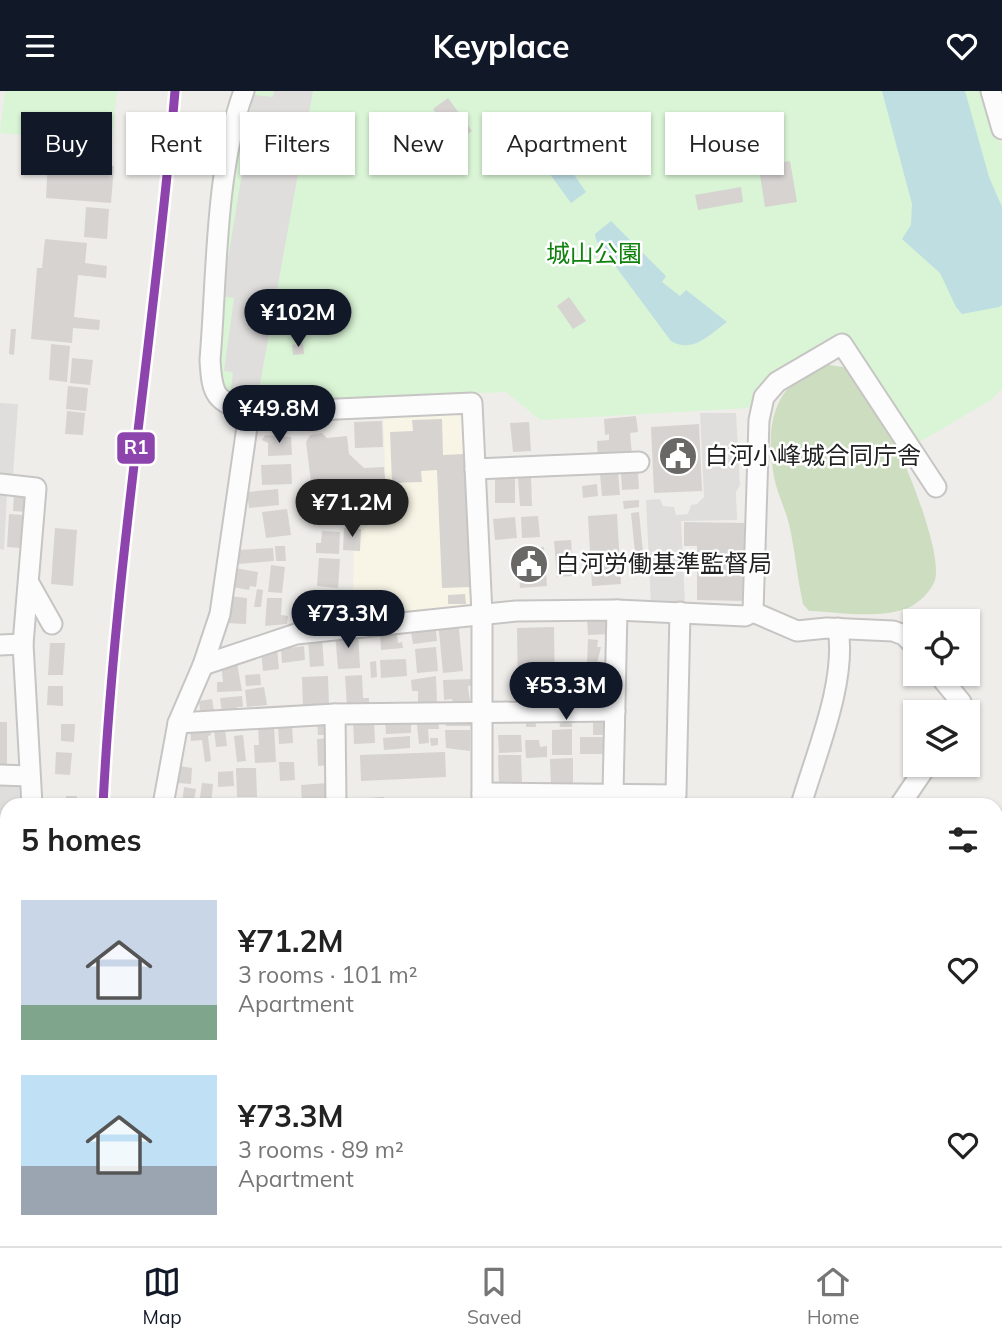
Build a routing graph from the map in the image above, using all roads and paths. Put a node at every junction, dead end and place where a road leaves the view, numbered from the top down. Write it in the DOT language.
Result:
graph roads {
  1 [pos="244,91"];
  2 [pos="991,91"];
  3 [pos="1002,129"];
  4 [pos="249,413"];
  5 [pos="639,462"];
  6 [pos="475,469"];
  7 [pos="0,484"];
  8 [pos="936,487"];
  9 [pos="29,584"];
  10 [pos="617,610"];
  11 [pos="680,612"];
  12 [pos="753,613"];
  13 [pos="482,614"];
  14 [pos="52,624"];
  15 [pos="838,628"];
  16 [pos="903,635"];
  17 [pos="23,644"];
  18 [pos="0,645"];
  19 [pos="203,665"];
  20 [pos="948,686"];
  21 [pos="959,700"];
  22 [pos="615,711"];
  23 [pos="483,712"];
  24 [pos="335,714"];
  25 [pos="178,723"];
  26 [pos="0,775"];
  27 [pos="29,776"];
  28 [pos="919,777"];
  29 [pos="613,793"];
  30 [pos="31,798"];
  31 [pos="164,798"];
  32 [pos="336,798"];
  33 [pos="482,798"];
  34 [pos="504,798"];
  35 [pos="640,798"];
  36 [pos="661,798"];
  37 [pos="803,798"];
  38 [pos="905,798"];
  1 -- 4 [label="street"];
  2 -- 3 [label="street"];
  4 -- 6 [label="street"];
  4 -- 19 [label="street"];
  5 -- 6 [label="street"];
  6 -- 13 [label="street"];
  7 -- 9 [label="street"];
  8 -- 12 [label="street"];
  9 -- 14 [label="street"];
  9 -- 17 [label="street"];
  10 -- 11 [label="street"];
  10 -- 13 [label="street"];
  10 -- 22 [label="street"];
  11 -- 12 [label="street"];
  11 -- 36 [label="street"];
  12 -- 15 [label="street"];
  13 -- 19 [label="street"];
  13 -- 23 [label="street"];
  15 -- 16 [label="street"];
  15 -- 37 [label="street"];
  17 -- 18 [label="street"];
  17 -- 27 [label="street"];
  19 -- 25 [label="street"];
  20 -- 21 [label="street"];
  22 -- 23 [label="street"];
  22 -- 29 [label="street"];
  23 -- 24 [label="street"];
  23 -- 33 [label="street"];
  24 -- 25 [label="street"];
  24 -- 32 [label="street"];
  25 -- 31 [label="street"];
  26 -- 27 [label="street"];
  27 -- 30 [label="street"];
  28 -- 38 [label="street"];
  29 -- 34 [label="street"];
  29 -- 35 [label="street"];
}
